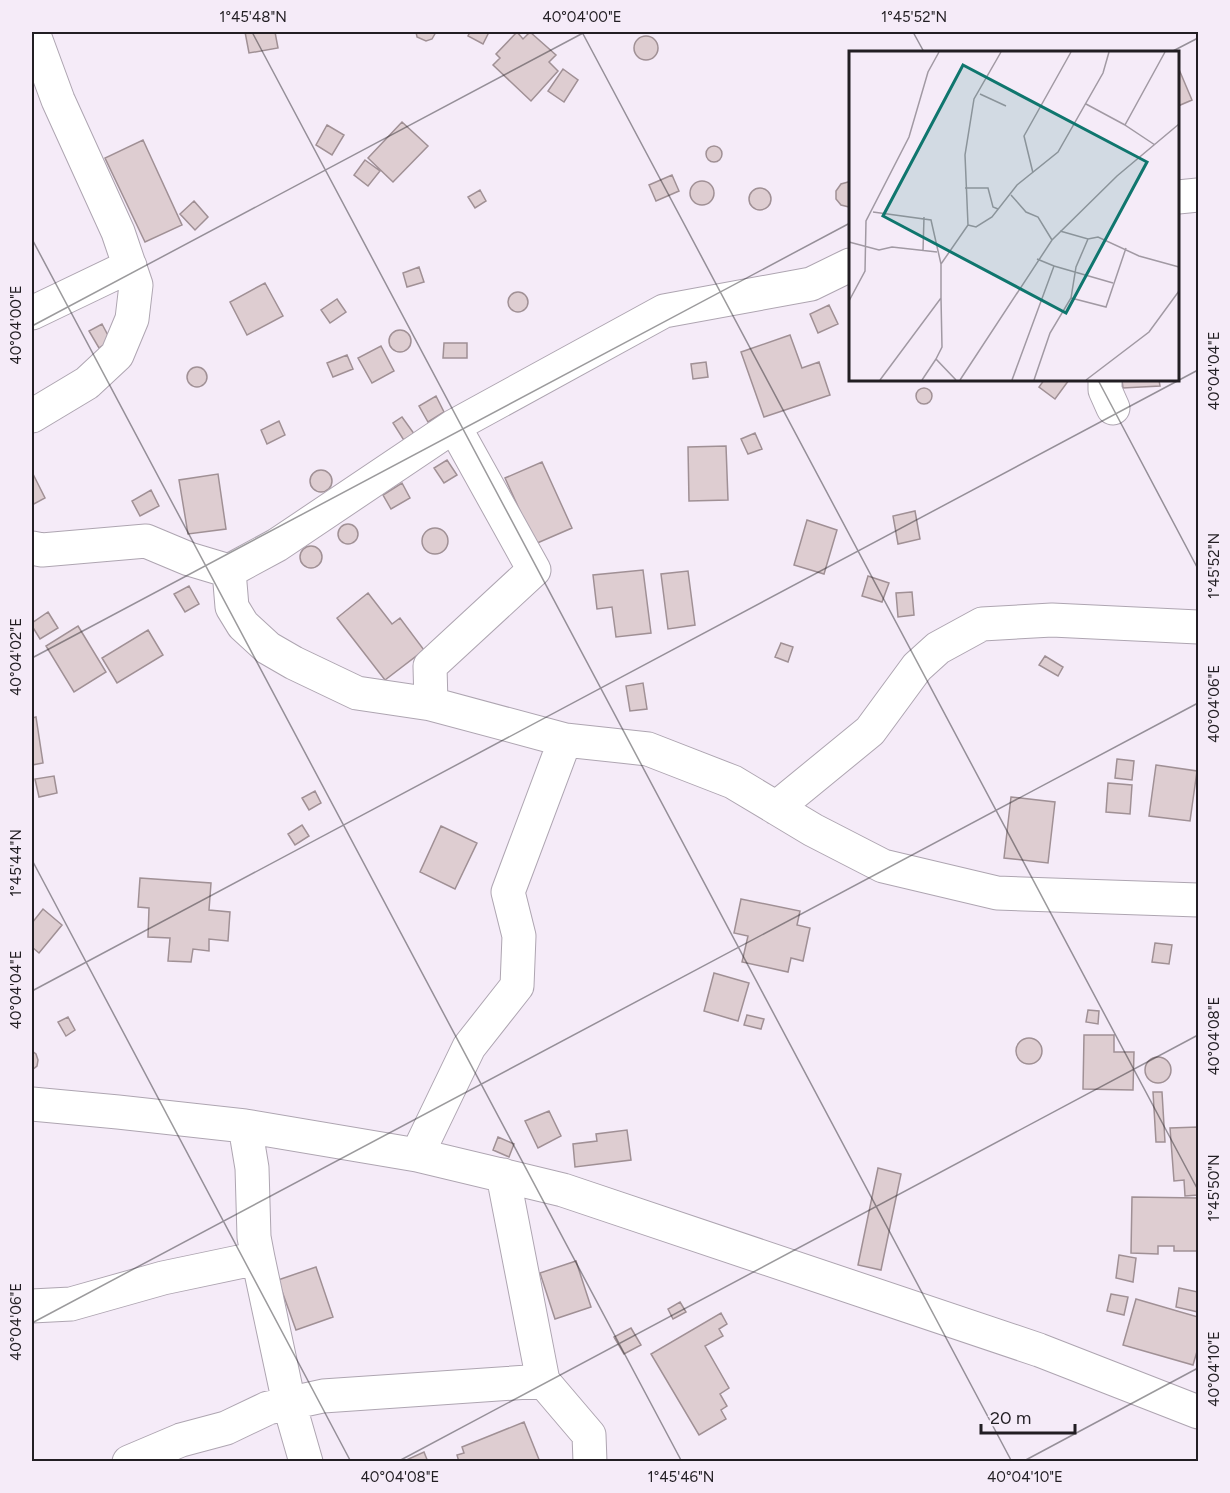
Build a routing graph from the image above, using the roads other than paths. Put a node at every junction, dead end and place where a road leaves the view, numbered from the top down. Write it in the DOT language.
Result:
graph roads {
  1 [pos="33,32"];
  2 [pos="1198,195"];
  3 [pos="1179,197"];
  4 [pos="849,265"];
  5 [pos="130,266"];
  6 [pos="32,313"];
  7 [pos="32,417"];
  8 [pos="454,426"];
  9 [pos="32,549"];
  10 [pos="229,571"];
  11 [pos="1198,627"];
  12 [pos="431,704"];
  13 [pos="565,740"];
  14 [pos="776,808"];
  15 [pos="1198,900"];
  16 [pos="32,1104"];
  17 [pos="245,1126"];
  18 [pos="417,1155"];
  19 [pos="503,1175"];
  20 [pos="258,1258"];
  21 [pos="32,1306"];
  22 [pos="543,1382"];
  23 [pos="289,1403"];
  24 [pos="1198,1412"];
  25 [pos="129,1461"];
  26 [pos="306,1461"];
  27 [pos="590,1461"];
  1 -- 5 [label="street"];
  2 -- 3 [label="street"];
  4 -- 8 [label="street"];
  5 -- 6 [label="street"];
  5 -- 7 [label="street"];
  8 -- 10 [label="street"];
  8 -- 12 [label="street"];
  9 -- 10 [label="street"];
  10 -- 12 [label="street"];
  11 -- 14 [label="street"];
  12 -- 13 [label="street"];
  13 -- 14 [label="street"];
  13 -- 18 [label="street"];
  14 -- 15 [label="street"];
  16 -- 17 [label="street"];
  17 -- 18 [label="street"];
  17 -- 20 [label="street"];
  18 -- 19 [label="street"];
  19 -- 22 [label="street"];
  19 -- 24 [label="street"];
  20 -- 21 [label="street"];
  20 -- 23 [label="street"];
  22 -- 23 [label="street"];
  22 -- 27 [label="street"];
  23 -- 25 [label="street"];
  23 -- 26 [label="street"];
}
